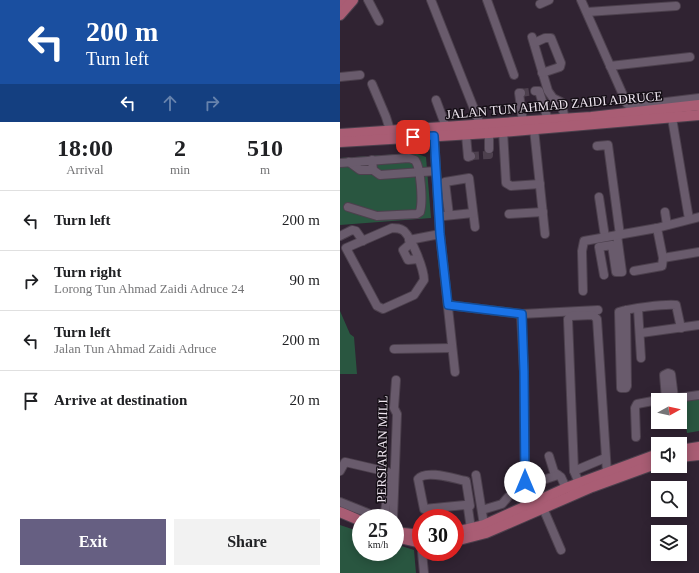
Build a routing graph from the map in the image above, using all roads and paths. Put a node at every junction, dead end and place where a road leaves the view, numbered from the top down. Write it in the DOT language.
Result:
graph roads {
  1 [pos="343,0"];
  2 [pos="353,0"];
  3 [pos="368,0"];
  4 [pos="431,0"];
  5 [pos="487,0"];
  6 [pos="550,0"];
  7 [pos="581,0"];
  8 [pos="340,4"];
  9 [pos="540,4"];
  10 [pos="676,6"];
  11 [pos="587,12"];
  12 [pos="340,15"];
  13 [pos="378,21"];
  14 [pos="690,57"];
  15 [pos="610,66"];
  16 [pos="542,73"];
  17 [pos="360,75"];
  18 [pos="514,75"];
  19 [pos="340,76"];
  20 [pos="372,84"];
  21 [pos="535,91"];
  22 [pos="521,93"];
  23 [pos="622,94"];
  24 [pos="699,98"];
  25 [pos="436,100"];
  26 [pos="699,105"];
  27 [pos="629,110"];
  28 [pos="614,115"];
  29 [pos="699,115"];
  30 [pos="672,118"];
  31 [pos="565,119"];
  32 [pos="548,120"];
  33 [pos="523,122"];
  34 [pos="480,124"];
  35 [pos="446,127"];
  36 [pos="534,129"];
  37 [pos="390,130"];
  38 [pos="503,132"];
  39 [pos="489,133"];
  40 [pos="340,134"];
  41 [pos="466,135"];
  42 [pos="434,136"];
  43 [pos="340,142"];
  44 [pos="597,146"];
  45 [pos="488,149"];
  46 [pos="471,156"];
  47 [pos="372,160"];
  48 [pos="349,162"];
  49 [pos="340,163"];
  50 [pos="436,169"];
  51 [pos="373,170"];
  52 [pos="419,170"];
  53 [pos="441,182"];
  54 [pos="540,184"];
  55 [pos="599,198"];
  56 [pos="348,207"];
  57 [pos="543,212"];
  58 [pos="665,212"];
  59 [pos="472,213"];
  60 [pos="509,214"];
  61 [pos="449,215"];
  62 [pos="440,216"];
  63 [pos="699,217"];
  64 [pos="689,219"];
  65 [pos="666,225"];
  66 [pos="474,227"];
  67 [pos="657,228"];
  68 [pos="440,234"];
  69 [pos="545,234"];
  70 [pos="340,236"];
  71 [pos="613,236"];
  72 [pos="363,241"];
  73 [pos="410,242"];
  74 [pos="612,245"];
  75 [pos="343,250"];
  76 [pos="699,252"];
  77 [pos="663,258"];
  78 [pos="634,271"];
  79 [pos="604,275"];
  80 [pos="583,291"];
  81 [pos="448,305"];
  82 [pos="638,309"];
  83 [pos="598,310"];
  84 [pos="626,310"];
  85 [pos="522,314"];
  86 [pos="699,325"];
  87 [pos="681,328"];
  88 [pos="641,333"];
  89 [pos="394,348"];
  90 [pos="452,348"];
  91 [pos="641,358"];
  92 [pos="455,372"];
  93 [pos="396,380"];
  94 [pos="699,395"];
  95 [pos="687,396"];
  96 [pos="651,401"];
  97 [pos="636,437"];
  98 [pos="687,452"];
  99 [pos="699,455"];
  100 [pos="549,456"];
  101 [pos="687,456"];
  102 [pos="651,457"];
  103 [pos="605,458"];
  104 [pos="651,466"];
  105 [pos="340,471"];
  106 [pos="574,471"];
  107 [pos="607,473"];
  108 [pos="476,474"];
  109 [pos="558,475"];
  110 [pos="537,482"];
  111 [pos="579,483"];
  112 [pos="566,488"];
  113 [pos="508,497"];
  114 [pos="340,502"];
  115 [pos="527,506"];
  116 [pos="468,508"];
  117 [pos="543,508"];
  118 [pos="358,509"];
  119 [pos="385,509"];
  120 [pos="393,509"];
  121 [pos="482,510"];
  122 [pos="340,512"];
  123 [pos="352,517"];
  124 [pos="340,520"];
  125 [pos="352,525"];
  126 [pos="484,525"];
  127 [pos="471,529"];
  128 [pos="464,530"];
  129 [pos="464,539"];
  130 [pos="561,550"];
  131 [pos="423,561"];
  132 [pos="424,573"];
  1 -- 8 [label="main road"];
  2 -- 12 [label="main road"];
  3 -- 13 [label="street"];
  4 -- 34 [label="street"];
  5 -- 18 [label="street"];
  6 -- 9 [label="street"];
  7 -- 11 [label="street"];
  10 -- 11 [label="street"];
  11 -- 15 [label="street"];
  14 -- 15 [label="street"];
  15 -- 23 [label="street"];
  16 -- 16 [label="street"];
  16 -- 31 [label="street"];
  17 -- 19 [label="street"];
  20 -- 37 [label="street"];
  21 -- 32 [label="street"];
  22 -- 33 [label="street"];
  23 -- 27 [label="street"];
  23 -- 28 [label="street"];
  24 -- 27 [label="street"];
  25 -- 35 [label="street"];
  26 -- 27 [label="main road, JALAN TUN AHMAD ZAIDI ADRUCE"];
  27 -- 28 [label="main road, JALAN TUN AHMAD ZAIDI ADRUCE"];
  28 -- 31 [label="main road, JALAN TUN AHMAD ZAIDI ADRUCE"];
  29 -- 30 [label="main road, JALAN TUN AHMAD ZAIDI ADRUCE"];
  30 -- 36 [label="main road, JALAN TUN AHMAD ZAIDI ADRUCE"];
  30 -- 64 [label="street"];
  31 -- 32 [label="main road, JALAN TUN AHMAD ZAIDI ADRUCE"];
  32 -- 33 [label="main road, JALAN TUN AHMAD ZAIDI ADRUCE"];
  33 -- 34 [label="main road, JALAN TUN AHMAD ZAIDI ADRUCE"];
  34 -- 35 [label="main road, JALAN TUN AHMAD ZAIDI ADRUCE"];
  35 -- 37 [label="main road, JALAN TUN AHMAD ZAIDI ADRUCE"];
  36 -- 38 [label="main road, JALAN TUN AHMAD ZAIDI ADRUCE"];
  36 -- 54 [label="street"];
  37 -- 40 [label="main road, JALAN TUN AHMAD ZAIDI ADRUCE"];
  38 -- 39 [label="main road, JALAN TUN AHMAD ZAIDI ADRUCE"];
  38 -- 54 [label="street"];
  39 -- 41 [label="main road, JALAN TUN AHMAD ZAIDI ADRUCE"];
  39 -- 45 [label="street"];
  41 -- 42 [label="main road, JALAN TUN AHMAD ZAIDI ADRUCE"];
  41 -- 46 [label="street"];
  42 -- 43 [label="main road, JALAN TUN AHMAD ZAIDI ADRUCE"];
  42 -- 50 [label="street"];
  44 -- 71 [label="street"];
  47 -- 48 [label="street"];
  47 -- 51 [label="street"];
  47 -- 52 [label="street"];
  48 -- 49 [label="street"];
  48 -- 51 [label="street"];
  50 -- 52 [label="street"];
  50 -- 53 [label="street"];
  51 -- 52 [label="street"];
  52 -- 56 [label="street"];
  53 -- 59 [label="street"];
  53 -- 61 [label="street"];
  53 -- 62 [label="street"];
  54 -- 57 [label="street"];
  55 -- 71 [label="street"];
  57 -- 60 [label="street"];
  57 -- 69 [label="street"];
  58 -- 65 [label="street"];
  59 -- 61 [label="street"];
  59 -- 66 [label="street"];
  61 -- 62 [label="street"];
  62 -- 68 [label="street"];
  63 -- 64 [label="street"];
  64 -- 65 [label="street"];
  65 -- 67 [label="street"];
  67 -- 71 [label="street"];
  67 -- 77 [label="street"];
  68 -- 73 [label="street"];
  68 -- 81 [label="street"];
  70 -- 72 [label="street"];
  71 -- 74 [label="street"];
  71 -- 74 [label="street"];
  71 -- 80 [label="street"];
  72 -- 73 [label="street"];
  72 -- 75 [label="street"];
  73 -- 75 [label="street"];
  74 -- 79 [label="street"];
  76 -- 77 [label="street"];
  77 -- 78 [label="street"];
  81 -- 85 [label="street"];
  81 -- 90 [label="street"];
  82 -- 84 [label="street"];
  82 -- 87 [label="street"];
  82 -- 88 [label="street"];
  83 -- 85 [label="street"];
  84 -- 84 [label="street"];
  85 -- 115 [label="street"];
  86 -- 87 [label="street"];
  87 -- 88 [label="street"];
  88 -- 91 [label="street"];
  89 -- 90 [label="street"];
  90 -- 92 [label="street"];
  93 -- 120 [label="street, PERSIARAN MILL"];
  94 -- 95 [label="street"];
  96 -- 97 [label="street"];
  98 -- 99 [label="main road"];
  99 -- 101 [label="main road"];
  100 -- 109 [label="street"];
  102 -- 107 [label="main road"];
  103 -- 106 [label="street"];
  103 -- 106 [label="street"];
  103 -- 107 [label="street"];
  104 -- 117 [label="main road"];
  105 -- 119 [label="street"];
  106 -- 111 [label="street"];
  107 -- 111 [label="main road"];
  108 -- 121 [label="street"];
  109 -- 110 [label="street"];
  109 -- 112 [label="street"];
  111 -- 112 [label="main road"];
  112 -- 115 [label="main road"];
  113 -- 121 [label="street"];
  114 -- 118 [label="street"];
  115 -- 126 [label="main road"];
  116 -- 116 [label="street"];
  116 -- 127 [label="street"];
  117 -- 129 [label="main road"];
  117 -- 130 [label="street"];
  121 -- 126 [label="street"];
  122 -- 123 [label="main road"];
  124 -- 125 [label="main road"];
  126 -- 127 [label="main road"];
  127 -- 128 [label="main road"];
  131 -- 132 [label="street"];
}
